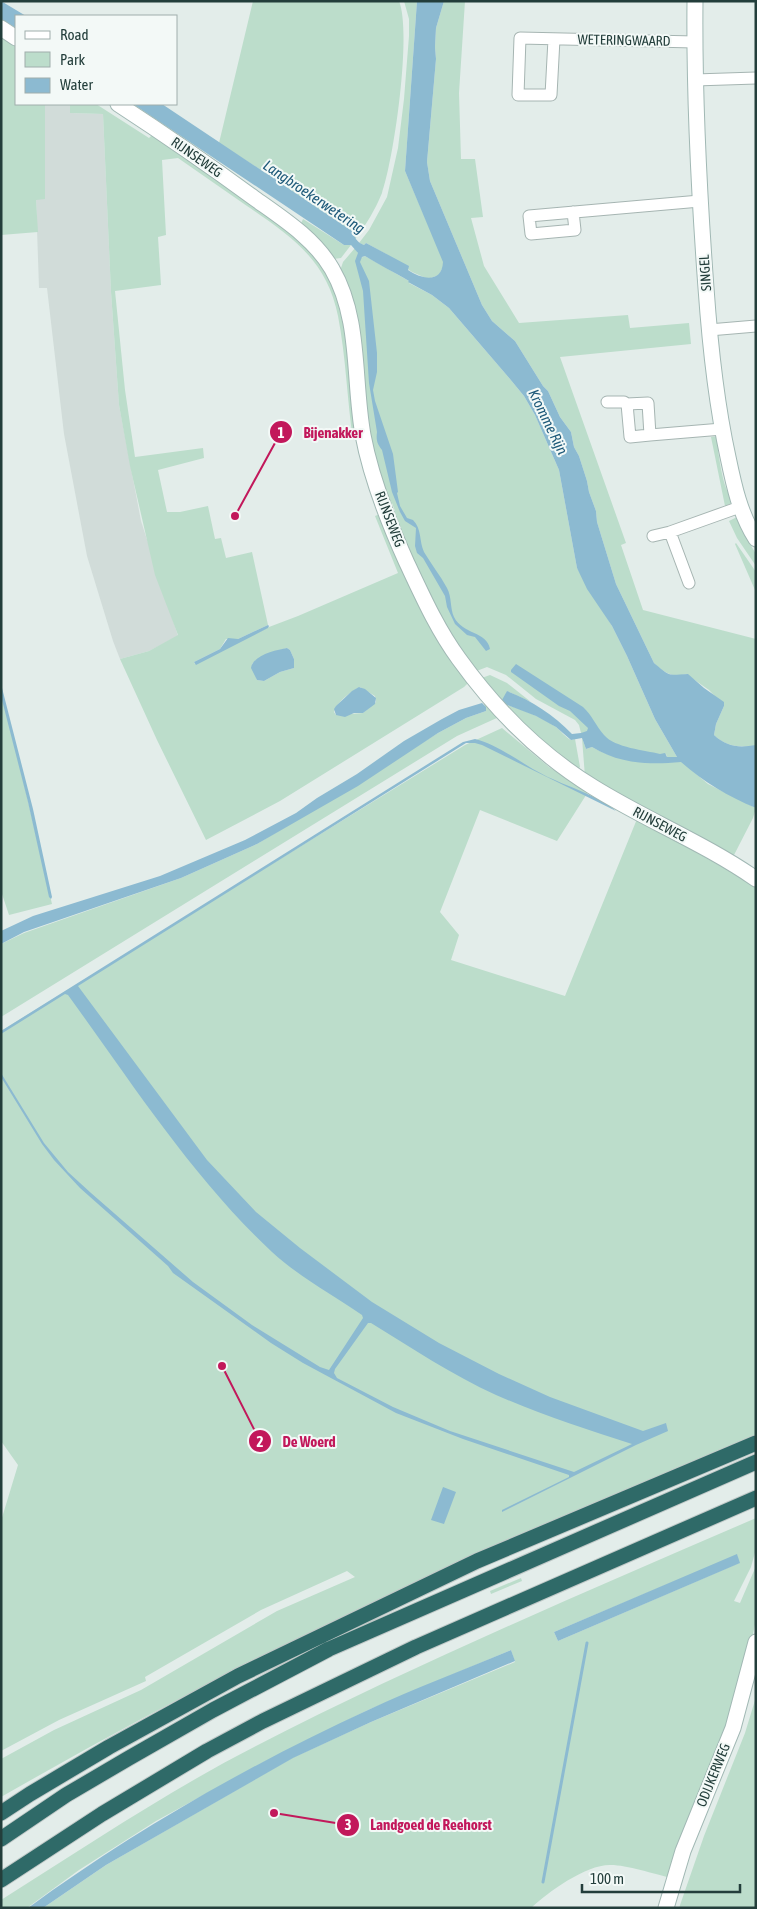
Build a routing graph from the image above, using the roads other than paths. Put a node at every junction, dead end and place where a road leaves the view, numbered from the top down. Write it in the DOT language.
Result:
graph roads {
  1 [pos="696,1"];
  2 [pos="1,28"];
  3 [pos="15,37"];
  4 [pos="554,39"];
  5 [pos="695,42"];
  6 [pos="756,78"];
  7 [pos="695,80"];
  8 [pos="119,105"];
  9 [pos="700,201"];
  10 [pos="573,212"];
  11 [pos="756,326"];
  12 [pos="709,330"];
  13 [pos="607,402"];
  14 [pos="627,404"];
  15 [pos="722,429"];
  16 [pos="650,435"];
  17 [pos="740,507"];
  18 [pos="670,532"];
  19 [pos="653,536"];
  20 [pos="756,539"];
  21 [pos="689,583"];
  22 [pos="756,879"];
  23 [pos="756,1444"];
  24 [pos="756,1462"];
  25 [pos="756,1498"];
  26 [pos="756,1642"];
  27 [pos="1,1814"];
  28 [pos="1,1838"];
  29 [pos="1,1880"];
  30 [pos="666,1908"];
  1 -- 5 [label="street, SINGEL"];
  2 -- 3 [label="street"];
  4 -- 4 [label="street, WETERINGWAARD"];
  4 -- 5 [label="street, WETERINGWAARD"];
  5 -- 7 [label="street, SINGEL"];
  6 -- 7 [label="street"];
  7 -- 9 [label="street, SINGEL"];
  8 -- 22 [label="street, RIJNSEWEG"];
  9 -- 10 [label="street"];
  9 -- 12 [label="street, SINGEL"];
  11 -- 12 [label="street"];
  12 -- 15 [label="street, SINGEL"];
  13 -- 14 [label="street"];
  14 -- 16 [label="street"];
  14 -- 16 [label="street"];
  15 -- 16 [label="street"];
  15 -- 17 [label="street, SINGEL"];
  17 -- 18 [label="street"];
  17 -- 20 [label="street, SINGEL"];
  18 -- 19 [label="street"];
  18 -- 21 [label="street"];
  23 -- 27 [label="highway"];
  24 -- 28 [label="highway"];
  25 -- 29 [label="highway"];
  26 -- 30 [label="street, ODIJKERWEG"];
}
